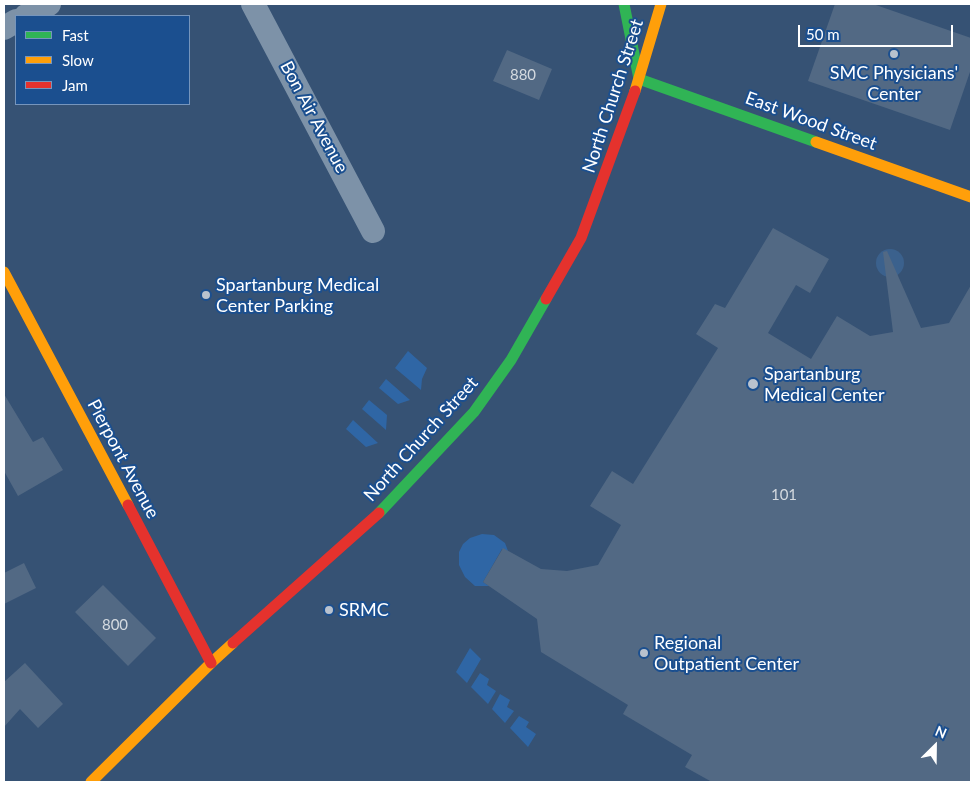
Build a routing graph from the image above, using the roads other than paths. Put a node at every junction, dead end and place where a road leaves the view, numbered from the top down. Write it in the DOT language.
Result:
graph roads {
  1 [pos="50,4"];
  2 [pos="253,4"];
  3 [pos="624,4"];
  4 [pos="661,4"];
  5 [pos="28,15"];
  6 [pos="15,22"];
  7 [pos="4,28"];
  8 [pos="639,78"];
  9 [pos="971,197"];
  10 [pos="373,231"];
  11 [pos="4,272"];
  12 [pos="211,663"];
  13 [pos="91,782"];
  1 -- 5 [label="street"];
  2 -- 10 [label="street, Bon Air Avenue"];
  3 -- 8 [label="main road"];
  4 -- 8 [label="main road, North Church Street"];
  6 -- 7 [label="street"];
  8 -- 9 [label="main road, East Wood Street"];
  8 -- 12 [label="main road, North Church Street"];
  11 -- 12 [label="main road, Pierpont Avenue"];
  12 -- 13 [label="main road, North Church Street"];
}
